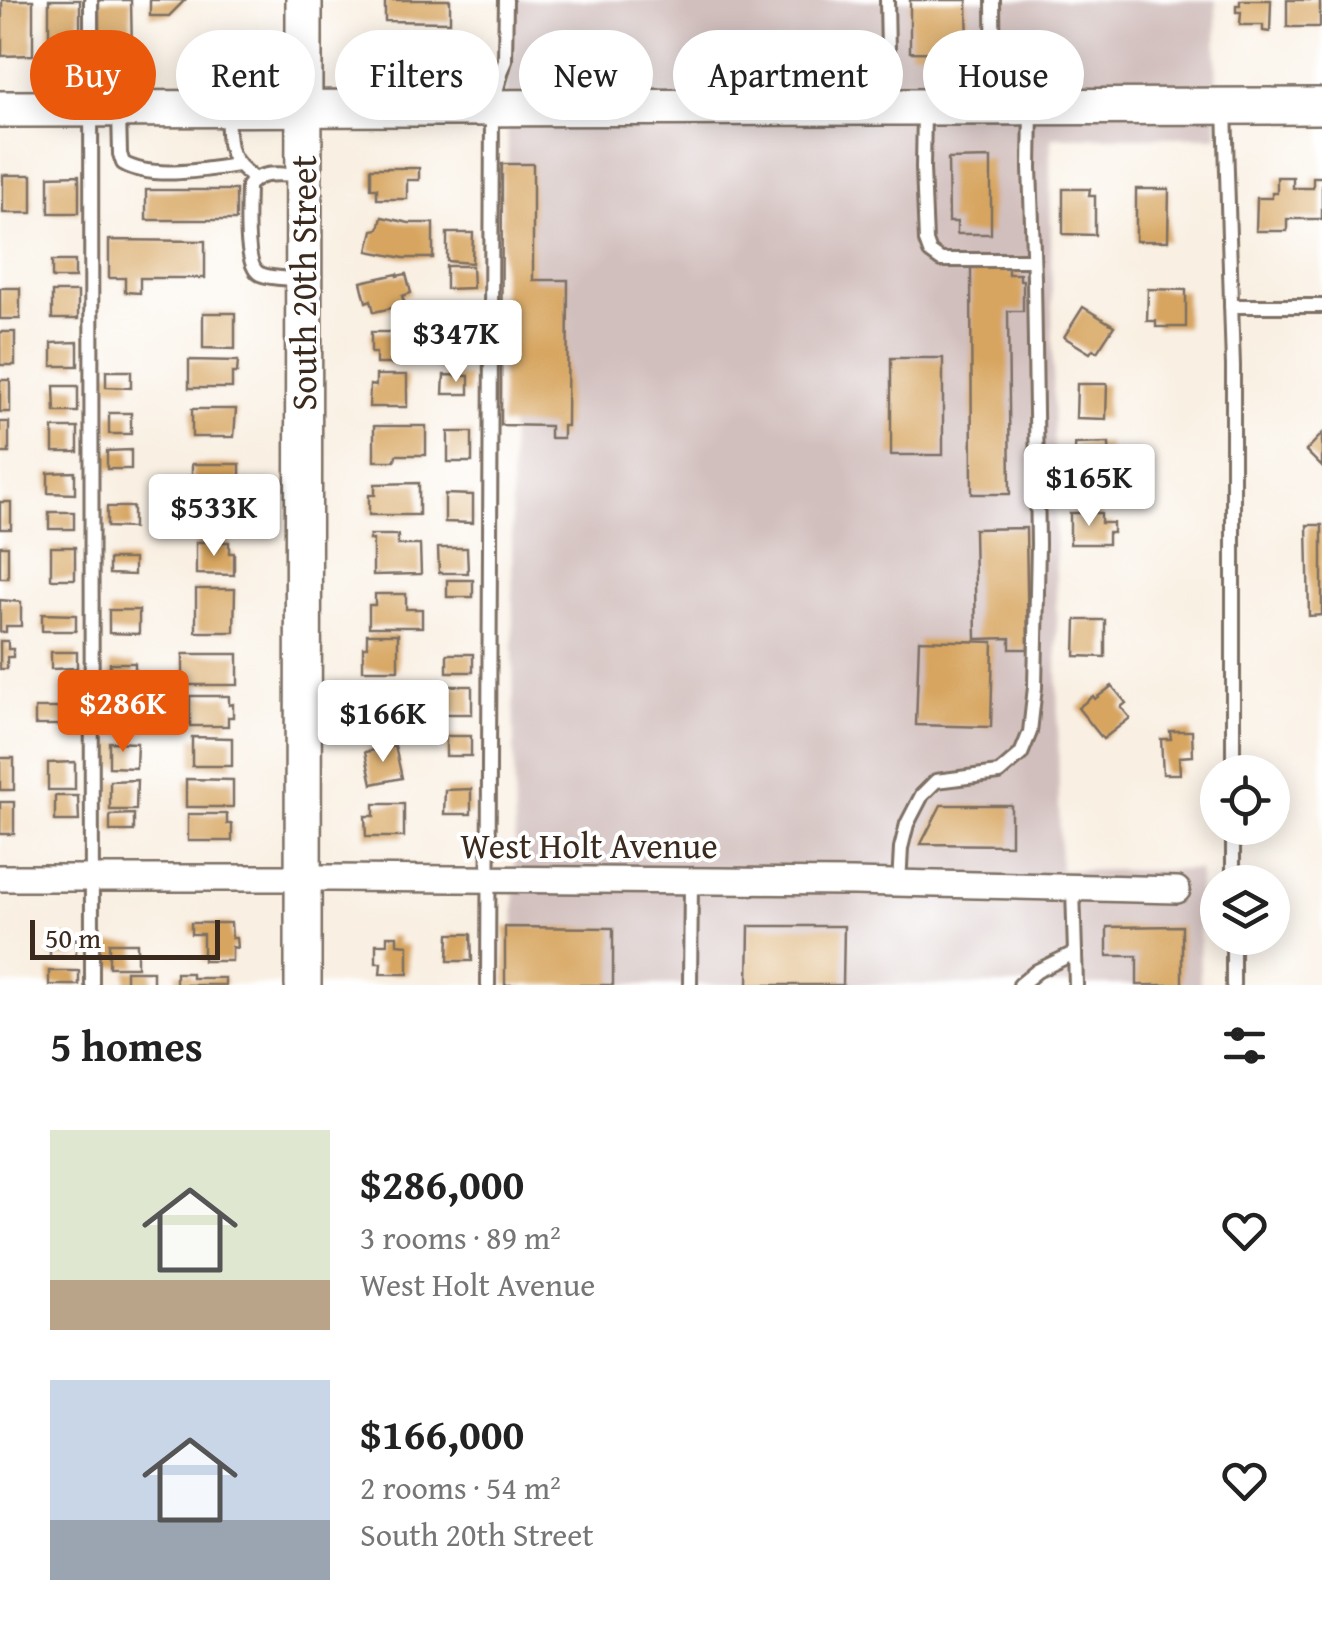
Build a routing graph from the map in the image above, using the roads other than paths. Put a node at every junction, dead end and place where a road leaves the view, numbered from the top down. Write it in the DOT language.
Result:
graph roads {
  1 [pos="91,0"];
  2 [pos="304,0"];
  3 [pos="506,0"];
  4 [pos="888,0"];
  5 [pos="993,0"];
  6 [pos="95,30"];
  7 [pos="304,30"];
  8 [pos="993,30"];
  9 [pos="499,81"];
  10 [pos="499,106"];
  11 [pos="907,106"];
  12 [pos="923,106"];
  13 [pos="1084,106"];
  14 [pos="1225,106"];
  15 [pos="1322,106"];
  16 [pos="0,109"];
  17 [pos="30,109"];
  18 [pos="105,120"];
  19 [pos="109,120"];
  20 [pos="227,120"];
  21 [pos="304,120"];
  22 [pos="492,120"];
  23 [pos="1032,120"];
  24 [pos="237,165"];
  25 [pos="303,175"];
  26 [pos="254,178"];
  27 [pos="1034,260"];
  28 [pos="303,280"];
  29 [pos="1231,306"];
  30 [pos="1322,306"];
  31 [pos="1233,755"];
  32 [pos="0,878"];
  33 [pos="92,878"];
  34 [pos="302,878"];
  35 [pos="489,879"];
  36 [pos="691,881"];
  37 [pos="899,884"];
  38 [pos="1073,888"];
  39 [pos="1177,890"];
  40 [pos="1074,954"];
  41 [pos="1234,955"];
  42 [pos="92,985"];
  43 [pos="303,985"];
  44 [pos="488,985"];
  45 [pos="690,985"];
  46 [pos="1007,985"];
  47 [pos="1020,985"];
  48 [pos="1076,985"];
  49 [pos="1234,985"];
  1 -- 6 [label="lane"];
  2 -- 7 [label="street, South 20th Street"];
  3 -- 9 [label="lane"];
  4 -- 11 [label="lane"];
  5 -- 8 [label="lane"];
  10 -- 11 [label="street"];
  11 -- 12 [label="street"];
  11 -- 27 [label="lane"];
  13 -- 14 [label="street"];
  14 -- 15 [label="street"];
  14 -- 29 [label="lane"];
  16 -- 17 [label="street"];
  18 -- 33 [label="lane"];
  19 -- 24 [label="lane"];
  20 -- 24 [label="lane"];
  21 -- 25 [label="street, South 20th Street"];
  22 -- 35 [label="lane"];
  23 -- 27 [label="lane"];
  24 -- 26 [label="lane"];
  25 -- 26 [label="lane"];
  25 -- 28 [label="street, South 20th Street"];
  26 -- 28 [label="lane"];
  27 -- 37 [label="lane"];
  28 -- 34 [label="street, South 20th Street"];
  29 -- 30 [label="lane"];
  29 -- 31 [label="lane"];
  32 -- 33 [label="street, West Holt Avenue"];
  33 -- 34 [label="street, West Holt Avenue"];
  33 -- 42 [label="lane"];
  34 -- 35 [label="street, West Holt Avenue"];
  34 -- 43 [label="street, South 20th Street"];
  35 -- 36 [label="street, West Holt Avenue"];
  35 -- 44 [label="lane"];
  36 -- 37 [label="street, West Holt Avenue"];
  36 -- 45 [label="lane"];
  37 -- 38 [label="street, West Holt Avenue"];
  38 -- 39 [label="street, West Holt Avenue"];
  38 -- 40 [label="lane"];
  40 -- 47 [label="lane"];
  40 -- 48 [label="lane"];
  41 -- 49 [label="lane"];
  46 -- 47 [label="lane"];
}
